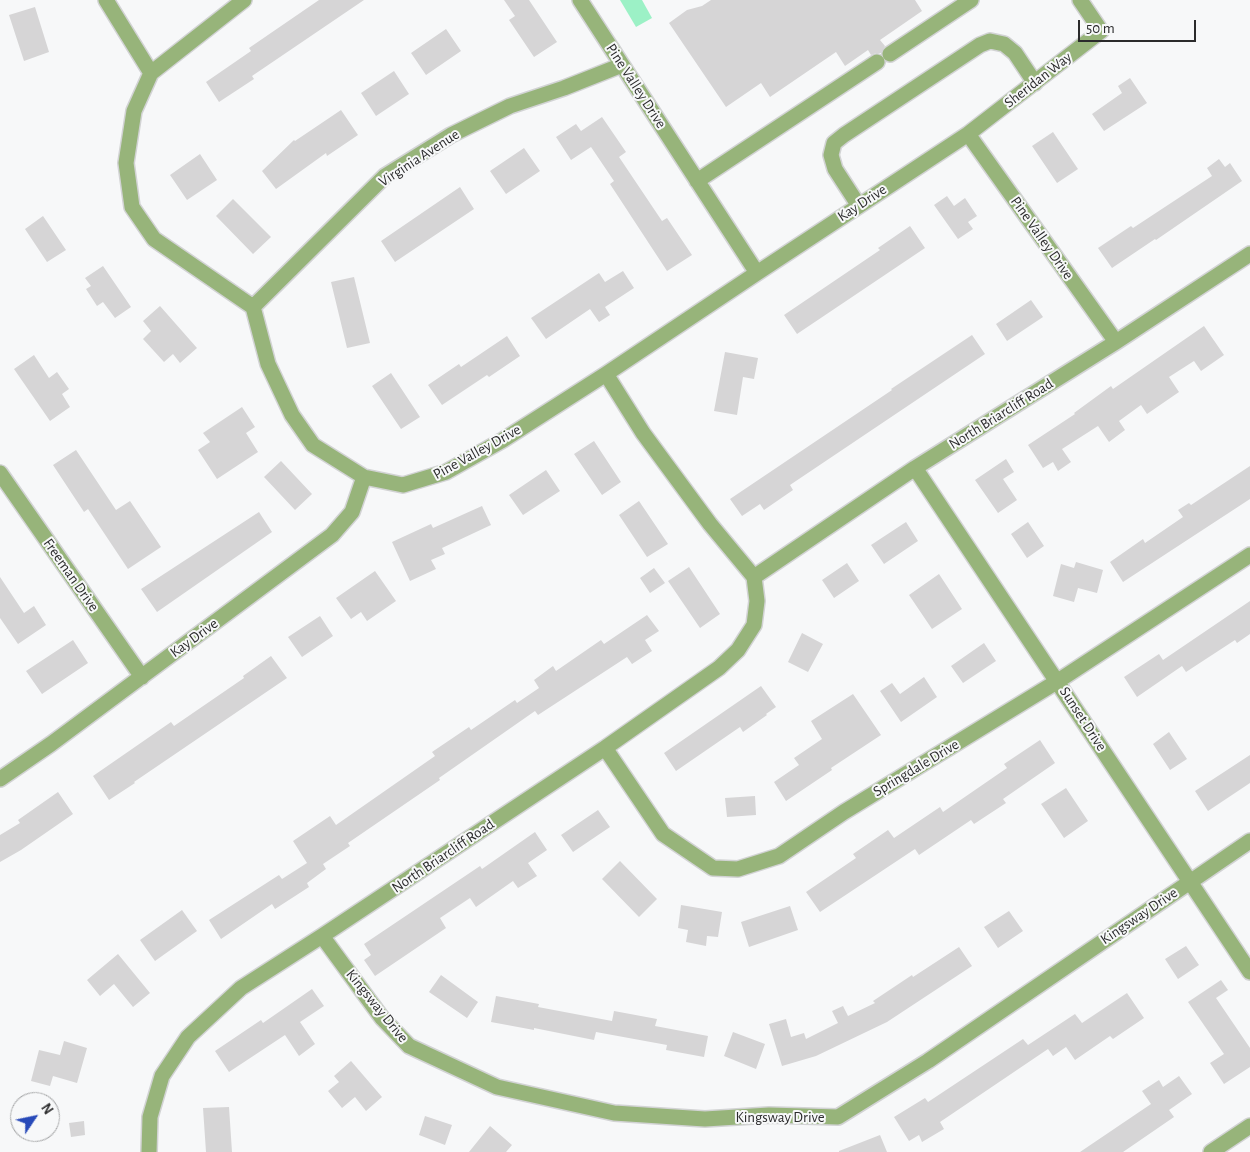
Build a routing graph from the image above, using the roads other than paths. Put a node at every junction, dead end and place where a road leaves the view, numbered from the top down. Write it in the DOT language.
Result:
graph roads {
  1 [pos="106,0"];
  2 [pos="244,0"];
  3 [pos="580,0"];
  4 [pos="971,0"];
  5 [pos="1080,0"];
  6 [pos="890,54"];
  7 [pos="876,62"];
  8 [pos="622,65"];
  9 [pos="151,74"];
  10 [pos="1035,83"];
  11 [pos="968,134"];
  12 [pos="697,181"];
  13 [pos="859,206"];
  14 [pos="1250,254"];
  15 [pos="757,273"];
  16 [pos="253,307"];
  17 [pos="1116,342"];
  18 [pos="606,374"];
  19 [pos="915,468"];
  20 [pos="0,473"];
  21 [pos="364,477"];
  22 [pos="1250,555"];
  23 [pos="754,577"];
  24 [pos="142,677"];
  25 [pos="1058,681"];
  26 [pos="605,748"];
  27 [pos="0,779"];
  28 [pos="1250,841"];
  29 [pos="1190,882"];
  30 [pos="322,936"];
  31 [pos="1250,972"];
  32 [pos="1250,1126"];
  33 [pos="150,1152"];
  34 [pos="1210,1152"];
  1 -- 9 [label="street"];
  2 -- 9 [label="street"];
  3 -- 8 [label="street, Pine Valley Drive"];
  4 -- 6 [label="street"];
  5 -- 10 [label="street, Sheridan Way"];
  7 -- 12 [label="street"];
  8 -- 12 [label="street, Pine Valley Drive"];
  8 -- 16 [label="street, Virginia Avenue"];
  9 -- 16 [label="street"];
  10 -- 11 [label="street, Sheridan Way"];
  10 -- 13 [label="street"];
  11 -- 13 [label="street, Kay Drive"];
  11 -- 17 [label="street, Pine Valley Drive"];
  12 -- 15 [label="street, Pine Valley Drive"];
  13 -- 15 [label="street, Kay Drive"];
  14 -- 17 [label="street, North Briarcliff Road"];
  15 -- 18 [label="street, Pine Valley Drive"];
  16 -- 21 [label="street, Pine Valley Drive"];
  17 -- 19 [label="street, North Briarcliff Road"];
  18 -- 21 [label="street, Pine Valley Drive"];
  18 -- 23 [label="street"];
  19 -- 23 [label="street, North Briarcliff Road"];
  19 -- 25 [label="street, Sunset Drive"];
  20 -- 24 [label="street, Freeman Drive"];
  21 -- 24 [label="street, Kay Drive"];
  22 -- 25 [label="street, Springdale Drive"];
  23 -- 26 [label="street, North Briarcliff Road"];
  24 -- 27 [label="street, Kay Drive"];
  25 -- 26 [label="street, Springdale Drive"];
  25 -- 29 [label="street, Sunset Drive"];
  26 -- 30 [label="street, North Briarcliff Road"];
  28 -- 29 [label="street, Kingsway Drive"];
  29 -- 30 [label="street, Kingsway Drive"];
  29 -- 31 [label="street, Sunset Drive"];
  30 -- 33 [label="street, North Briarcliff Road"];
  32 -- 34 [label="street"];
}
